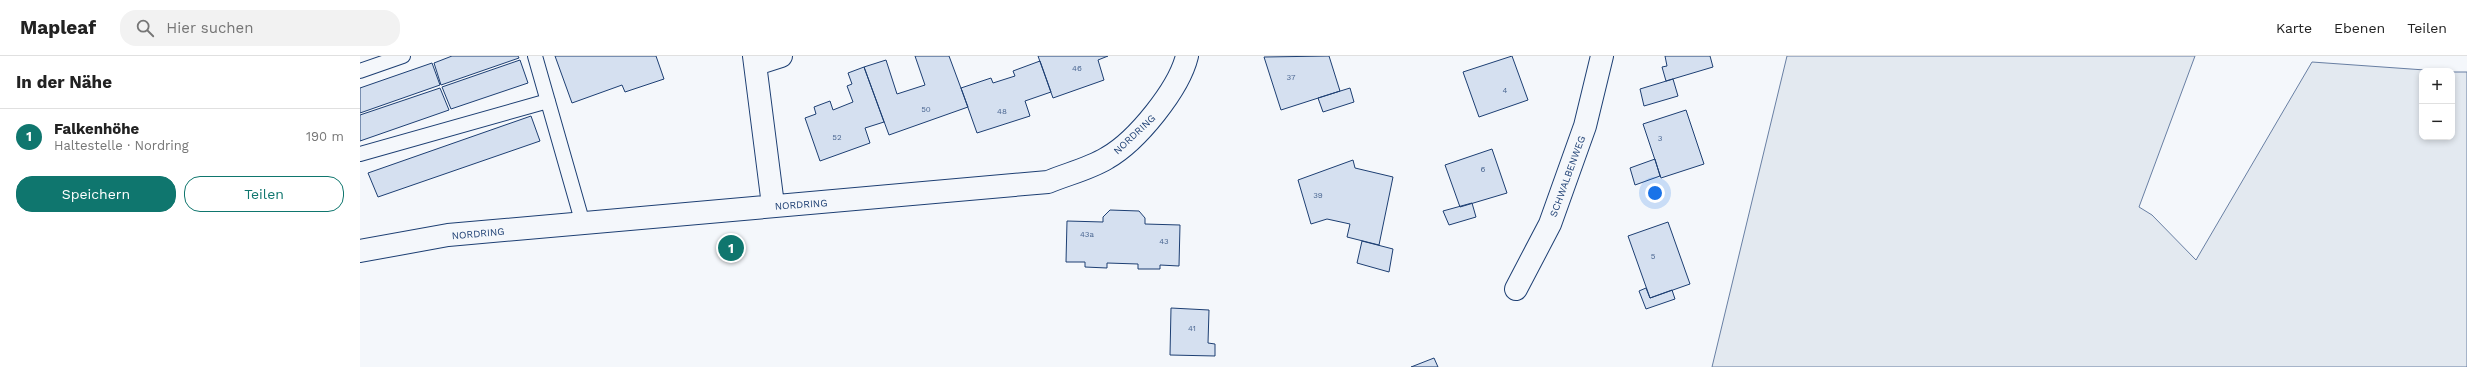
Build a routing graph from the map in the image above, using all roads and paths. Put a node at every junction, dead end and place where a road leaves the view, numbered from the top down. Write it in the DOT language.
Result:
graph roads {
  1 [pos="403,56"];
  2 [pos="535,56"];
  3 [pos="780,56"];
  4 [pos="1187,56"];
  5 [pos="1602,56"];
  6 [pos="755,60"];
  7 [pos="360,71"];
  8 [pos="548,101"];
  9 [pos="360,154"];
  10 [pos="773,206"];
  11 [pos="583,224"];
  12 [pos="361,247"];
  13 [pos="1516,289"];
  1 -- 7 [label="lane"];
  2 -- 8 [label="lane"];
  3 -- 6 [label="street"];
  4 -- 10 [label="street, NORDRING"];
  5 -- 13 [label="street, SCHWALBENWEG"];
  6 -- 10 [label="street"];
  8 -- 9 [label="lane"];
  8 -- 11 [label="lane"];
  10 -- 11 [label="street, NORDRING"];
  11 -- 12 [label="street, NORDRING"];
}
